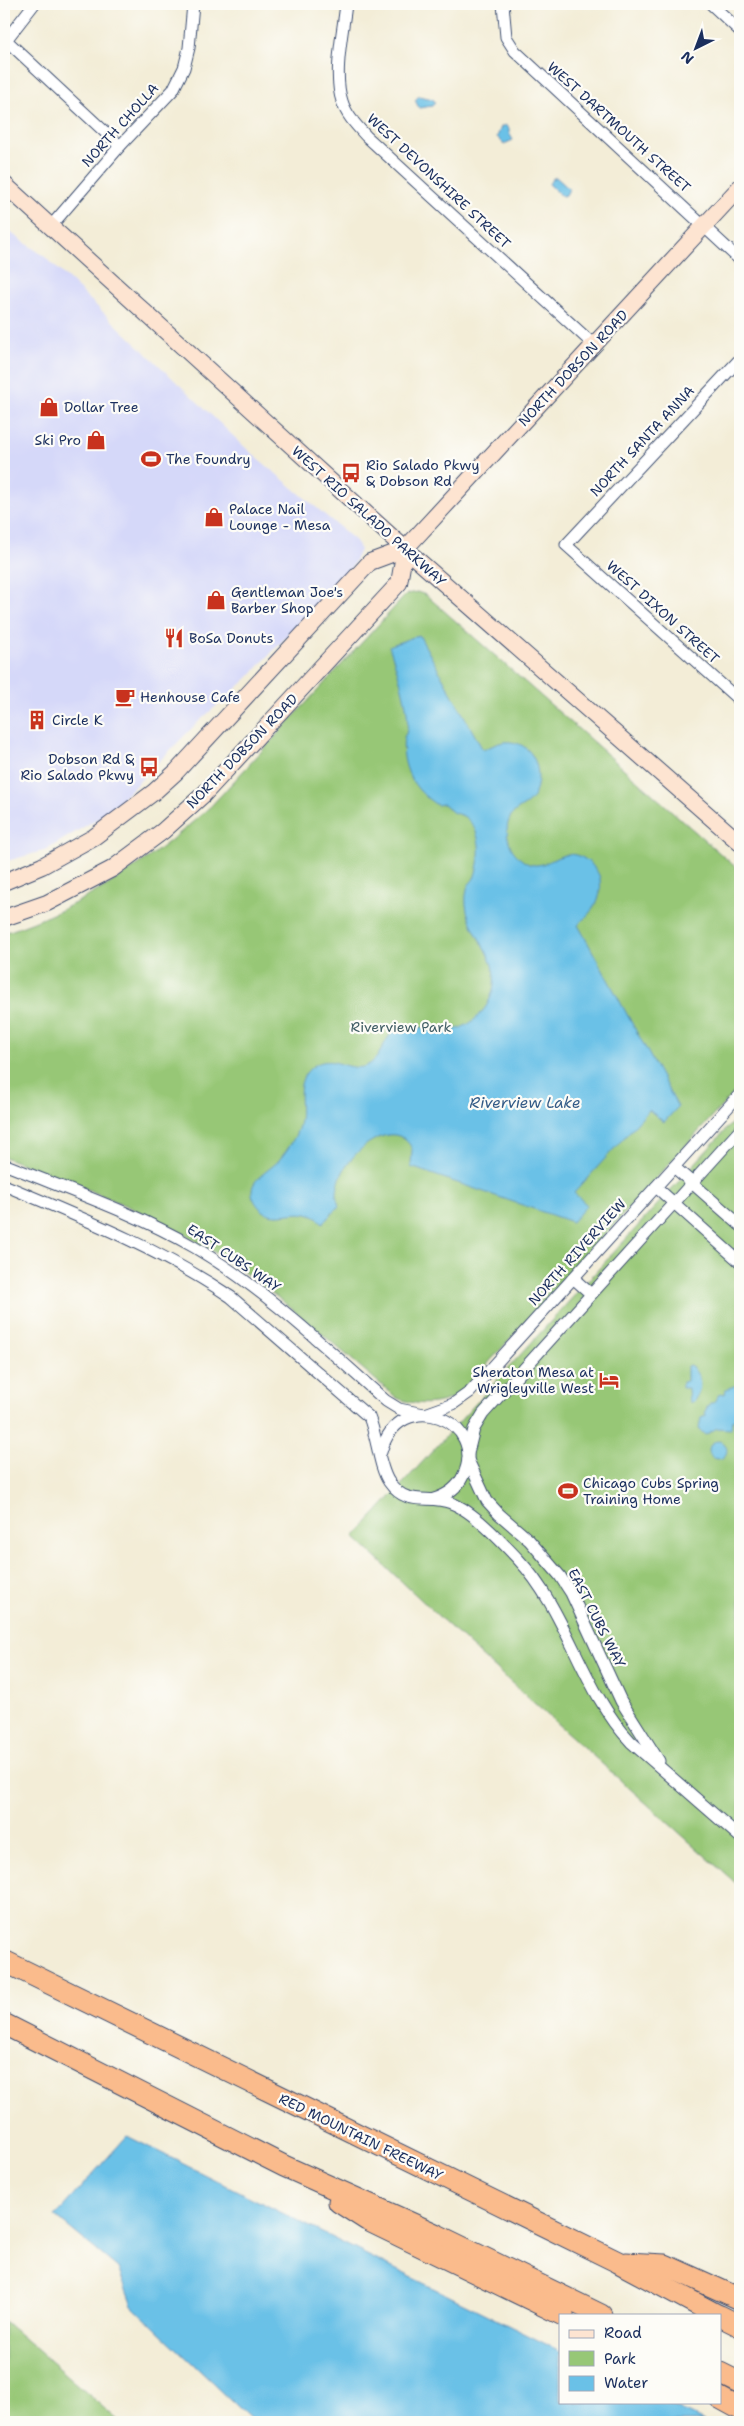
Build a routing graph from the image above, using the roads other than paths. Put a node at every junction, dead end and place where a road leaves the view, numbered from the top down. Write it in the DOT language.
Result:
graph roads {
  1 [pos="34,4"];
  2 [pos="193,4"];
  3 [pos="346,4"];
  4 [pos="503,4"];
  5 [pos="711,4"];
  6 [pos="740,31"];
  7 [pos="120,146"];
  8 [pos="4,184"];
  9 [pos="740,187"];
  10 [pos="705,225"];
  11 [pos="51,226"];
  12 [pos="740,260"];
  13 [pos="594,345"];
  14 [pos="740,359"];
  15 [pos="566,545"];
  16 [pos="405,548"];
  17 [pos="740,701"];
  18 [pos="740,843"];
  19 [pos="4,882"];
  20 [pos="4,918"];
  21 [pos="740,1094"];
  22 [pos="740,1130"];
  23 [pos="4,1164"];
  24 [pos="674,1167"];
  25 [pos="692,1183"];
  26 [pos="4,1185"];
  27 [pos="656,1187"];
  28 [pos="674,1203"];
  29 [pos="740,1226"];
  30 [pos="740,1262"];
  31 [pos="573,1278"];
  32 [pos="592,1294"];
  33 [pos="424,1414"];
  34 [pos="468,1456"];
  35 [pos="382,1464"];
  36 [pos="432,1500"];
  37 [pos="670,1777"];
  38 [pos="739,1832"];
  39 [pos="4,1962"];
  40 [pos="4,2024"];
  41 [pos="284,2166"];
  42 [pos="618,2262"];
  43 [pos="740,2299"];
  44 [pos="560,2314"];
  45 [pos="599,2314"];
  46 [pos="715,2314"];
  47 [pos="722,2317"];
  48 [pos="740,2326"];
  49 [pos="722,2374"];
  50 [pos="740,2383"];
  51 [pos="722,2399"];
  52 [pos="740,2409"];
  1 -- 7 [label="street"];
  2 -- 7 [label="street, NORTH CHOLLA"];
  3 -- 13 [label="street, WEST DEVONSHIRE STREET"];
  4 -- 10 [label="street, WEST DARTMOUTH STREET"];
  5 -- 6 [label="street"];
  7 -- 11 [label="street, NORTH CHOLLA"];
  8 -- 11 [label="main road, WEST RIO SALADO PARKWAY"];
  9 -- 10 [label="main road, NORTH DOBSON ROAD"];
  10 -- 12 [label="street, WEST DARTMOUTH STREET"];
  10 -- 13 [label="main road, NORTH DOBSON ROAD"];
  11 -- 16 [label="main road, WEST RIO SALADO PARKWAY"];
  13 -- 16 [label="main road, NORTH DOBSON ROAD"];
  14 -- 15 [label="street, NORTH SANTA ANNA"];
  15 -- 17 [label="street, WEST DIXON STREET"];
  16 -- 18 [label="main road, WEST RIO SALADO PARKWAY"];
  16 -- 19 [label="main road, NORTH DOBSON ROAD"];
  16 -- 20 [label="main road, NORTH DOBSON ROAD"];
  21 -- 24 [label="street, NORTH RIVERVIEW"];
  22 -- 25 [label="street"];
  23 -- 33 [label="street, EAST CUBS WAY"];
  24 -- 25 [label="street"];
  24 -- 27 [label="street, NORTH RIVERVIEW"];
  25 -- 28 [label="street"];
  25 -- 29 [label="street"];
  26 -- 35 [label="street, EAST CUBS WAY"];
  27 -- 28 [label="street"];
  27 -- 31 [label="street, NORTH RIVERVIEW"];
  28 -- 30 [label="street"];
  28 -- 32 [label="street"];
  31 -- 32 [label="street"];
  31 -- 33 [label="street, NORTH RIVERVIEW"];
  32 -- 34 [label="street"];
  33 -- 34 [label="street, EAST CUBS WAY"];
  33 -- 35 [label="street"];
  34 -- 36 [label="street"];
  34 -- 37 [label="street, EAST CUBS WAY"];
  35 -- 36 [label="street, EAST CUBS WAY"];
  36 -- 37 [label="street, EAST CUBS WAY"];
  37 -- 38 [label="street, EAST CUBS WAY"];
  39 -- 42 [label="highway, RED MOUNTAIN FREEWAY"];
  40 -- 41 [label="highway"];
  41 -- 44 [label="highway"];
  41 -- 45 [label="highway"];
  42 -- 43 [label="highway"];
  42 -- 46 [label="highway, RED MOUNTAIN FREEWAY"];
  47 -- 48 [label="highway, RED MOUNTAIN FREEWAY"];
  49 -- 50 [label="highway"];
  51 -- 52 [label="highway"];
}
